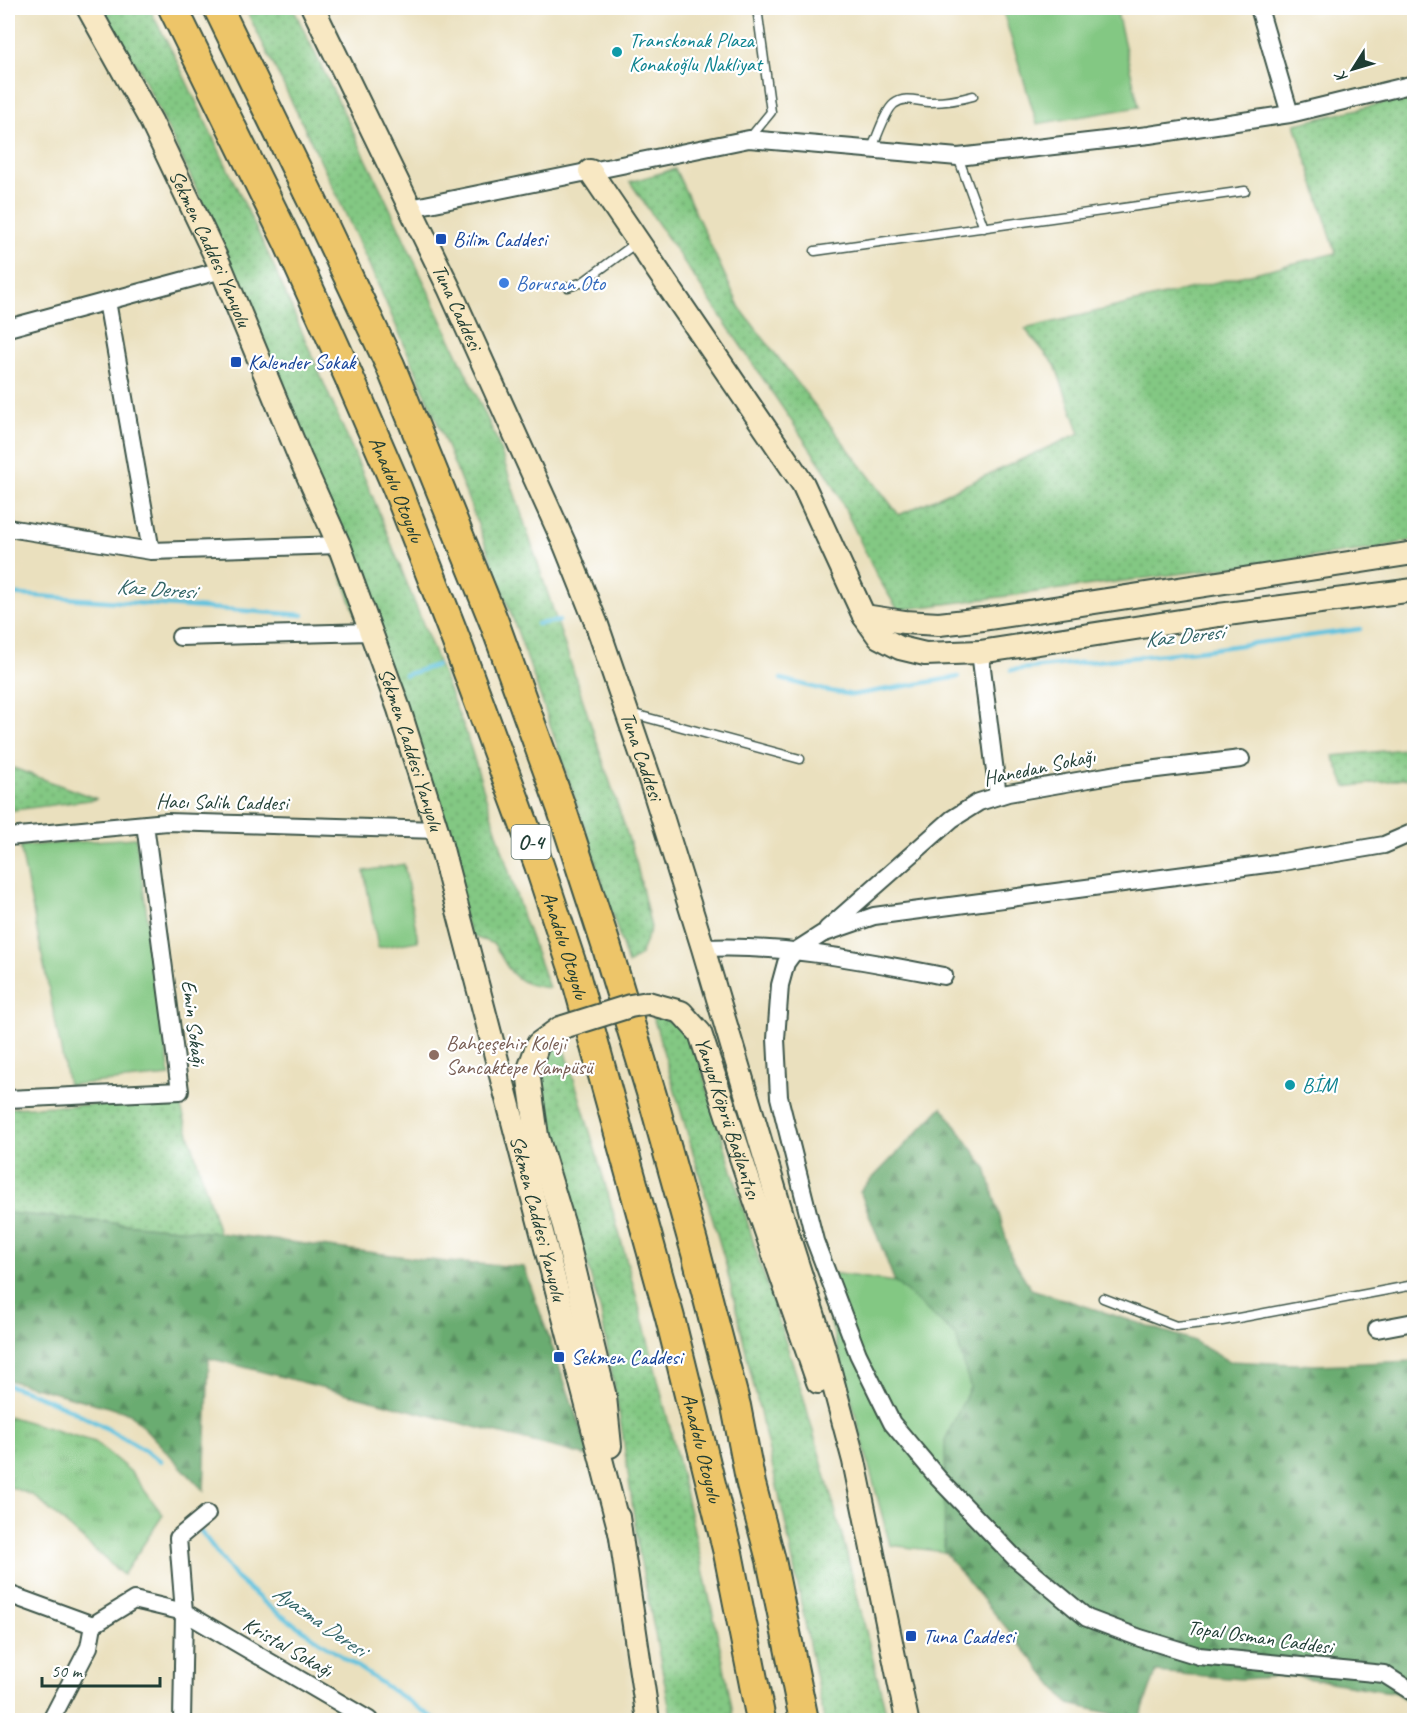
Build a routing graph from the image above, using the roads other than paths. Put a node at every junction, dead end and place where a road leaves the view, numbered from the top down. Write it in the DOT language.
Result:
graph roads {
  1 [pos="88,8"];
  2 [pos="173,8"];
  3 [pos="218,8"];
  4 [pos="313,8"];
  5 [pos="756,8"];
  6 [pos="1259,8"];
  7 [pos="1414,84"];
  8 [pos="973,96"];
  9 [pos="1290,114"];
  10 [pos="749,140"];
  11 [pos="871,150"];
  12 [pos="958,157"];
  13 [pos="590,171"];
  14 [pos="1245,191"];
  15 [pos="410,208"];
  16 [pos="984,228"];
  17 [pos="639,241"];
  18 [pos="815,251"];
  19 [pos="222,270"];
  20 [pos="568,287"];
  21 [pos="107,301"];
  22 [pos="8,328"];
  23 [pos="8,528"];
  24 [pos="339,545"];
  25 [pos="151,551"];
  26 [pos="1414,553"];
  27 [pos="1414,590"];
  28 [pos="864,616"];
  29 [pos="371,632"];
  30 [pos="180,637"];
  31 [pos="980,652"];
  32 [pos="627,712"];
  33 [pos="800,759"];
  34 [pos="1241,759"];
  35 [pos="998,796"];
  36 [pos="145,824"];
  37 [pos="437,830"];
  38 [pos="1414,832"];
  39 [pos="8,837"];
  40 [pos="822,934"];
  41 [pos="703,948"];
  42 [pos="794,952"];
  43 [pos="944,976"];
  44 [pos="8,1099"];
  45 [pos="1414,1285"];
  46 [pos="1103,1298"];
  47 [pos="1414,1322"];
  48 [pos="1377,1329"];
  49 [pos="207,1514"];
  50 [pos="620,1532"];
  51 [pos="870,1541"];
  52 [pos="8,1594"];
  53 [pos="184,1612"];
  54 [pos="93,1624"];
  55 [pos="1414,1693"];
  56 [pos="51,1720"];
  57 [pos="182,1720"];
  58 [pos="369,1720"];
  59 [pos="648,1720"];
  60 [pos="761,1720"];
  61 [pos="804,1720"];
  62 [pos="907,1720"];
  1 -- 19 [label="main road, Sekmen Caddesi Yanyolu"];
  2 -- 60 [label="highway, Anadolu Otoyolu / O-4"];
  3 -- 61 [label="highway, Anadolu Otoyolu / O-4"];
  4 -- 15 [label="main road, Tuna Caddesi"];
  5 -- 10 [label="lane"];
  6 -- 9 [label="street"];
  7 -- 9 [label="street"];
  8 -- 11 [label="lane"];
  9 -- 12 [label="street"];
  10 -- 11 [label="street"];
  10 -- 13 [label="street"];
  11 -- 12 [label="street"];
  12 -- 16 [label="lane"];
  13 -- 15 [label="street"];
  13 -- 17 [label="main road"];
  14 -- 16 [label="lane"];
  15 -- 32 [label="main road, Tuna Caddesi"];
  16 -- 18 [label="lane"];
  17 -- 20 [label="lane"];
  17 -- 28 [label="main road"];
  19 -- 21 [label="street"];
  19 -- 24 [label="main road, Sekmen Caddesi Yanyolu"];
  21 -- 22 [label="street"];
  21 -- 25 [label="street"];
  23 -- 25 [label="street"];
  24 -- 25 [label="street"];
  24 -- 29 [label="main road, Sekmen Caddesi Yanyolu"];
  26 -- 28 [label="main road"];
  27 -- 31 [label="main road"];
  28 -- 31 [label="main road"];
  29 -- 30 [label="street"];
  29 -- 37 [label="main road, Sekmen Caddesi Yanyolu"];
  31 -- 35 [label="street"];
  32 -- 33 [label="lane"];
  32 -- 41 [label="main road, Tuna Caddesi"];
  34 -- 35 [label="street, Hanedan Sokağı"];
  35 -- 40 [label="street, Hanedan Sokağı"];
  36 -- 37 [label="street, Hacı Salih Caddesi"];
  36 -- 39 [label="street, Hacı Salih Caddesi"];
  36 -- 44 [label="street, Emin Sokağı"];
  37 -- 50 [label="main road, Sekmen Caddesi Yanyolu"];
  38 -- 40 [label="street"];
  40 -- 42 [label="street"];
  41 -- 42 [label="street"];
  41 -- 51 [label="main road, Tuna Caddesi"];
  42 -- 43 [label="street"];
  42 -- 55 [label="street, Topal Osman Caddesi"];
  45 -- 46 [label="lane"];
  47 -- 48 [label="street"];
  49 -- 53 [label="street"];
  50 -- 51 [label="main road, Yanyol Köprü Bağlantısı, bridge"];
  50 -- 59 [label="main road"];
  51 -- 62 [label="main road"];
  52 -- 54 [label="street"];
  53 -- 54 [label="street, Kristal Sokağı"];
  53 -- 57 [label="street"];
  53 -- 58 [label="street, Kristal Sokağı"];
  54 -- 56 [label="street"];
}
